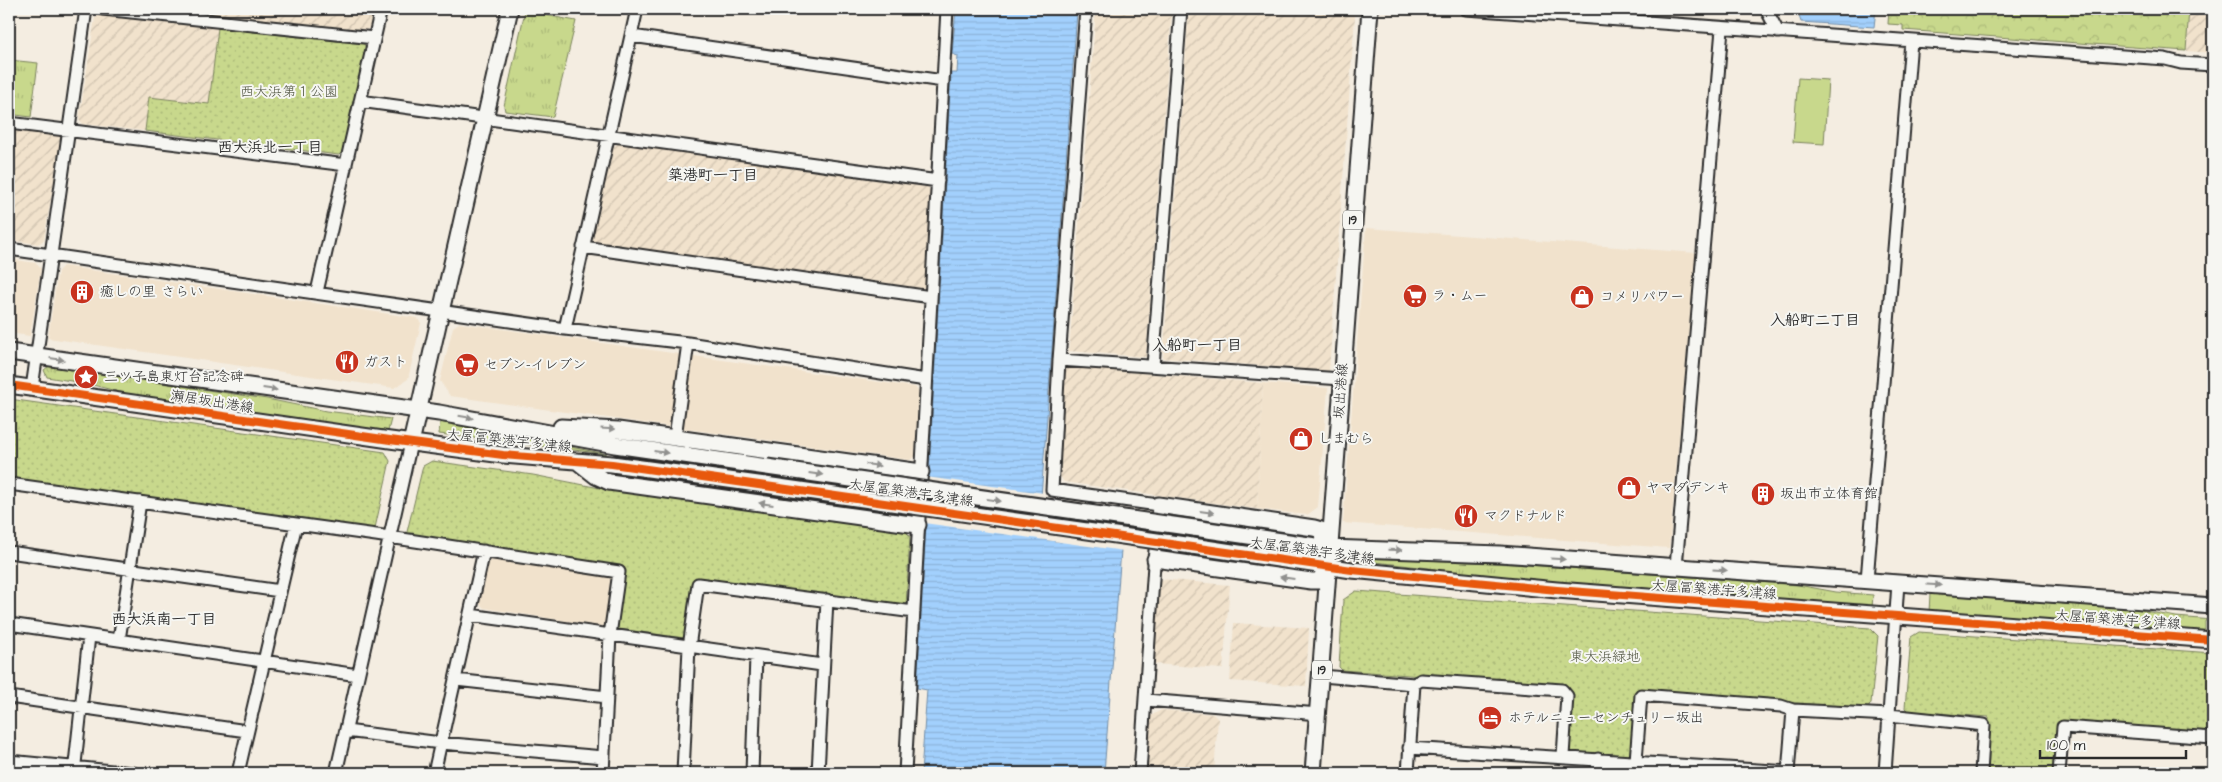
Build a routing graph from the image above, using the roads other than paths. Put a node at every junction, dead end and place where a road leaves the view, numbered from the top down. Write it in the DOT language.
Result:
graph roads {
  1 [pos="86,9"];
  2 [pos="103,9"];
  3 [pos="381,9"];
  4 [pos="510,9"];
  5 [pos="637,9"];
  6 [pos="947,9"];
  7 [pos="1086,9"];
  8 [pos="1181,9"];
  9 [pos="1370,9"];
  10 [pos="1474,9"];
  11 [pos="1766,9"];
  12 [pos="1722,29"];
  13 [pos="1778,32"];
  14 [pos="632,36"];
  15 [pos="374,38"];
  16 [pos="1911,41"];
  17 [pos="2213,65"];
  18 [pos="944,81"];
  19 [pos="360,101"];
  20 [pos="485,118"];
  21 [pos="9,123"];
  22 [pos="69,130"];
  23 [pos="609,135"];
  24 [pos="346,165"];
  25 [pos="938,181"];
  26 [pos="584,248"];
  27 [pos="9,249"];
  28 [pos="51,255"];
  29 [pos="317,292"];
  30 [pos="931,298"];
  31 [pos="441,310"];
  32 [pos="565,329"];
  33 [pos="688,343"];
  34 [pos="9,352"];
  35 [pos="37,356"];
  36 [pos="1059,360"];
  37 [pos="1153,366"];
  38 [pos="1342,379"];
  39 [pos="926,380"];
  40 [pos="9,385"];
  41 [pos="32,388"];
  42 [pos="418,410"];
  43 [pos="507,424"];
  44 [pos="675,437"];
  45 [pos="411,443"];
  46 [pos="577,461"];
  47 [pos="921,472"];
  48 [pos="9,484"];
  49 [pos="140,502"];
  50 [pos="1158,505"];
  51 [pos="296,524"];
  52 [pos="918,525"];
  53 [pos="389,537"];
  54 [pos="1329,548"];
  55 [pos="484,551"];
  56 [pos="9,552"];
  57 [pos="1155,560"];
  58 [pos="1328,566"];
  59 [pos="1676,567"];
  60 [pos="130,570"];
  61 [pos="1867,580"];
  62 [pos="1898,583"];
  63 [pos="280,591"];
  64 [pos="827,600"];
  65 [pos="2213,606"];
  66 [pos="914,612"];
  67 [pos="470,615"];
  68 [pos="1896,616"];
  69 [pos="9,624"];
  70 [pos="610,635"];
  71 [pos="89,636"];
  72 [pos="119,640"];
  73 [pos="2213,640"];
  74 [pos="689,647"];
  75 [pos="756,656"];
  76 [pos="263,660"];
  77 [pos="822,664"];
  78 [pos="358,674"];
  79 [pos="1322,676"];
  80 [pos="456,680"];
  81 [pos="1414,684"];
  82 [pos="9,697"];
  83 [pos="607,697"];
  84 [pos="1146,700"];
  85 [pos="82,707"];
  86 [pos="1793,710"];
  87 [pos="1319,714"];
  88 [pos="1889,715"];
  89 [pos="247,731"];
  90 [pos="346,731"];
  91 [pos="2213,738"];
  92 [pos="441,743"];
  93 [pos="1409,748"];
  94 [pos="1563,756"];
  95 [pos="604,758"];
  96 [pos="1598,759"];
  97 [pos="9,761"];
  98 [pos="1636,761"];
  99 [pos="74,770"];
  100 [pos="1788,772"];
  101 [pos="133,773"];
  102 [pos="238,773"];
  103 [pos="336,773"];
  104 [pos="434,773"];
  105 [pos="603,773"];
  106 [pos="683,773"];
  107 [pos="752,773"];
  108 [pos="818,773"];
  109 [pos="905,773"];
  110 [pos="1140,773"];
  111 [pos="1313,773"];
  112 [pos="1408,773"];
  113 [pos="1598,773"];
  114 [pos="1885,773"];
  115 [pos="1981,773"];
  116 [pos="2058,773"];
  1 -- 22 [label="street"];
  2 -- 15 [label="street"];
  3 -- 15 [label="street"];
  4 -- 20 [label="main road"];
  5 -- 14 [label="street"];
  6 -- 18 [label="street"];
  7 -- 36 [label="street"];
  8 -- 37 [label="street"];
  9 -- 38 [label="main road, 坂出港線 / 19"];
  10 -- 12 [label="street"];
  11 -- 13 [label="street"];
  12 -- 13 [label="street"];
  12 -- 59 [label="street"];
  13 -- 16 [label="street"];
  14 -- 18 [label="street"];
  14 -- 23 [label="street"];
  15 -- 19 [label="street"];
  16 -- 17 [label="street"];
  16 -- 61 [label="street"];
  18 -- 25 [label="street"];
  19 -- 20 [label="street"];
  19 -- 24 [label="street"];
  20 -- 23 [label="street"];
  20 -- 31 [label="main road"];
  21 -- 22 [label="street"];
  22 -- 24 [label="street"];
  22 -- 28 [label="street"];
  23 -- 25 [label="street"];
  23 -- 26 [label="street"];
  24 -- 29 [label="street"];
  25 -- 30 [label="street"];
  26 -- 30 [label="street"];
  26 -- 32 [label="street"];
  27 -- 28 [label="street"];
  28 -- 29 [label="street"];
  28 -- 35 [label="street"];
  29 -- 31 [label="street"];
  30 -- 39 [label="street"];
  31 -- 32 [label="street"];
  31 -- 42 [label="main road"];
  32 -- 33 [label="street"];
  33 -- 39 [label="street"];
  33 -- 44 [label="street"];
  34 -- 35 [label="main road, 瀬居坂出港線"];
  35 -- 41 [label="street"];
  35 -- 42 [label="main road, 瀬居坂出港線, one-way"];
  36 -- 37 [label="street"];
  36 -- 50 [label="street"];
  37 -- 38 [label="street"];
  38 -- 54 [label="main road, 坂出港線 / 19"];
  39 -- 47 [label="street"];
  40 -- 41 [label="main road, 瀬居坂出港線"];
  41 -- 45 [label="main road, 瀬居坂出港線"];
  42 -- 43 [label="main road, 大屋冨築港宇多津線, one-way"];
  42 -- 45 [label="main road"];
  43 -- 44 [label="main road, one-way"];
  43 -- 54 [label="main road, 大屋冨築港宇多津線, one-way, bridge"];
  44 -- 47 [label="main road, one-way"];
  45 -- 46 [label="main road, 大屋冨築港宇多津線"];
  45 -- 53 [label="street"];
  52 -- 46 [label="main road, one-way"];
  46 -- 58 [label="main road, 大屋冨築港宇多津線, bridge"];
  47 -- 52 [label="street"];
  48 -- 49 [label="street"];
  49 -- 51 [label="street"];
  49 -- 60 [label="street"];
  50 -- 54 [label="main road, one-way"];
  50 -- 57 [label="street"];
  51 -- 53 [label="street"];
  51 -- 63 [label="street"];
  52 -- 66 [label="street"];
  53 -- 55 [label="street"];
  53 -- 78 [label="street"];
  54 -- 58 [label="main road, 坂出港線 / 19"];
  54 -- 59 [label="main road, 大屋冨築港宇多津線, one-way"];
  55 -- 67 [label="street"];
  55 -- 70 [label="street"];
  56 -- 60 [label="street"];
  58 -- 57 [label="main road, one-way"];
  57 -- 84 [label="street"];
  58 -- 68 [label="main road, 大屋冨築港宇多津線"];
  58 -- 79 [label="main road, 坂出港線 / 19"];
  59 -- 61 [label="main road, 大屋冨築港宇多津線, one-way"];
  60 -- 63 [label="street"];
  60 -- 72 [label="street"];
  61 -- 62 [label="main road, 大屋冨築港宇多津線"];
  62 -- 65 [label="main road, 大屋冨築港宇多津線, one-way"];
  62 -- 68 [label="street"];
  63 -- 76 [label="street"];
  64 -- 66 [label="street"];
  64 -- 74 [label="street"];
  64 -- 77 [label="street"];
  66 -- 109 [label="street"];
  67 -- 70 [label="street"];
  67 -- 80 [label="street"];
  68 -- 73 [label="main road, 大屋冨築港宇多津線"];
  68 -- 88 [label="street"];
  69 -- 71 [label="street"];
  70 -- 74 [label="street"];
  70 -- 83 [label="street"];
  71 -- 72 [label="street"];
  71 -- 85 [label="street"];
  72 -- 76 [label="street"];
  74 -- 75 [label="street"];
  74 -- 106 [label="street"];
  75 -- 77 [label="street"];
  75 -- 107 [label="street"];
  76 -- 78 [label="street"];
  76 -- 89 [label="street"];
  77 -- 108 [label="street"];
  78 -- 90 [label="street"];
  79 -- 81 [label="street"];
  79 -- 87 [label="main road, 坂出港線 / 19"];
  80 -- 83 [label="street"];
  80 -- 92 [label="street"];
  81 -- 93 [label="street"];
  81 -- 94 [label="street"];
  82 -- 85 [label="street"];
  83 -- 95 [label="street"];
  84 -- 87 [label="street"];
  84 -- 110 [label="street"];
  85 -- 89 [label="street"];
  85 -- 99 [label="street"];
  86 -- 88 [label="street"];
  86 -- 98 [label="street"];
  86 -- 100 [label="street"];
  87 -- 111 [label="main road, 坂出港線 / 19"];
  88 -- 114 [label="street"];
  88 -- 115 [label="street"];
  89 -- 102 [label="street"];
  90 -- 92 [label="street"];
  90 -- 103 [label="street"];
  91 -- 116 [label="street"];
  92 -- 95 [label="street"];
  92 -- 104 [label="street"];
  93 -- 94 [label="street"];
  93 -- 112 [label="street"];
  94 -- 96 [label="street"];
  95 -- 105 [label="street"];
  96 -- 98 [label="street"];
  96 -- 113 [label="street"];
  97 -- 99 [label="street"];
  98 -- 100 [label="street"];
  99 -- 101 [label="street"];
}
